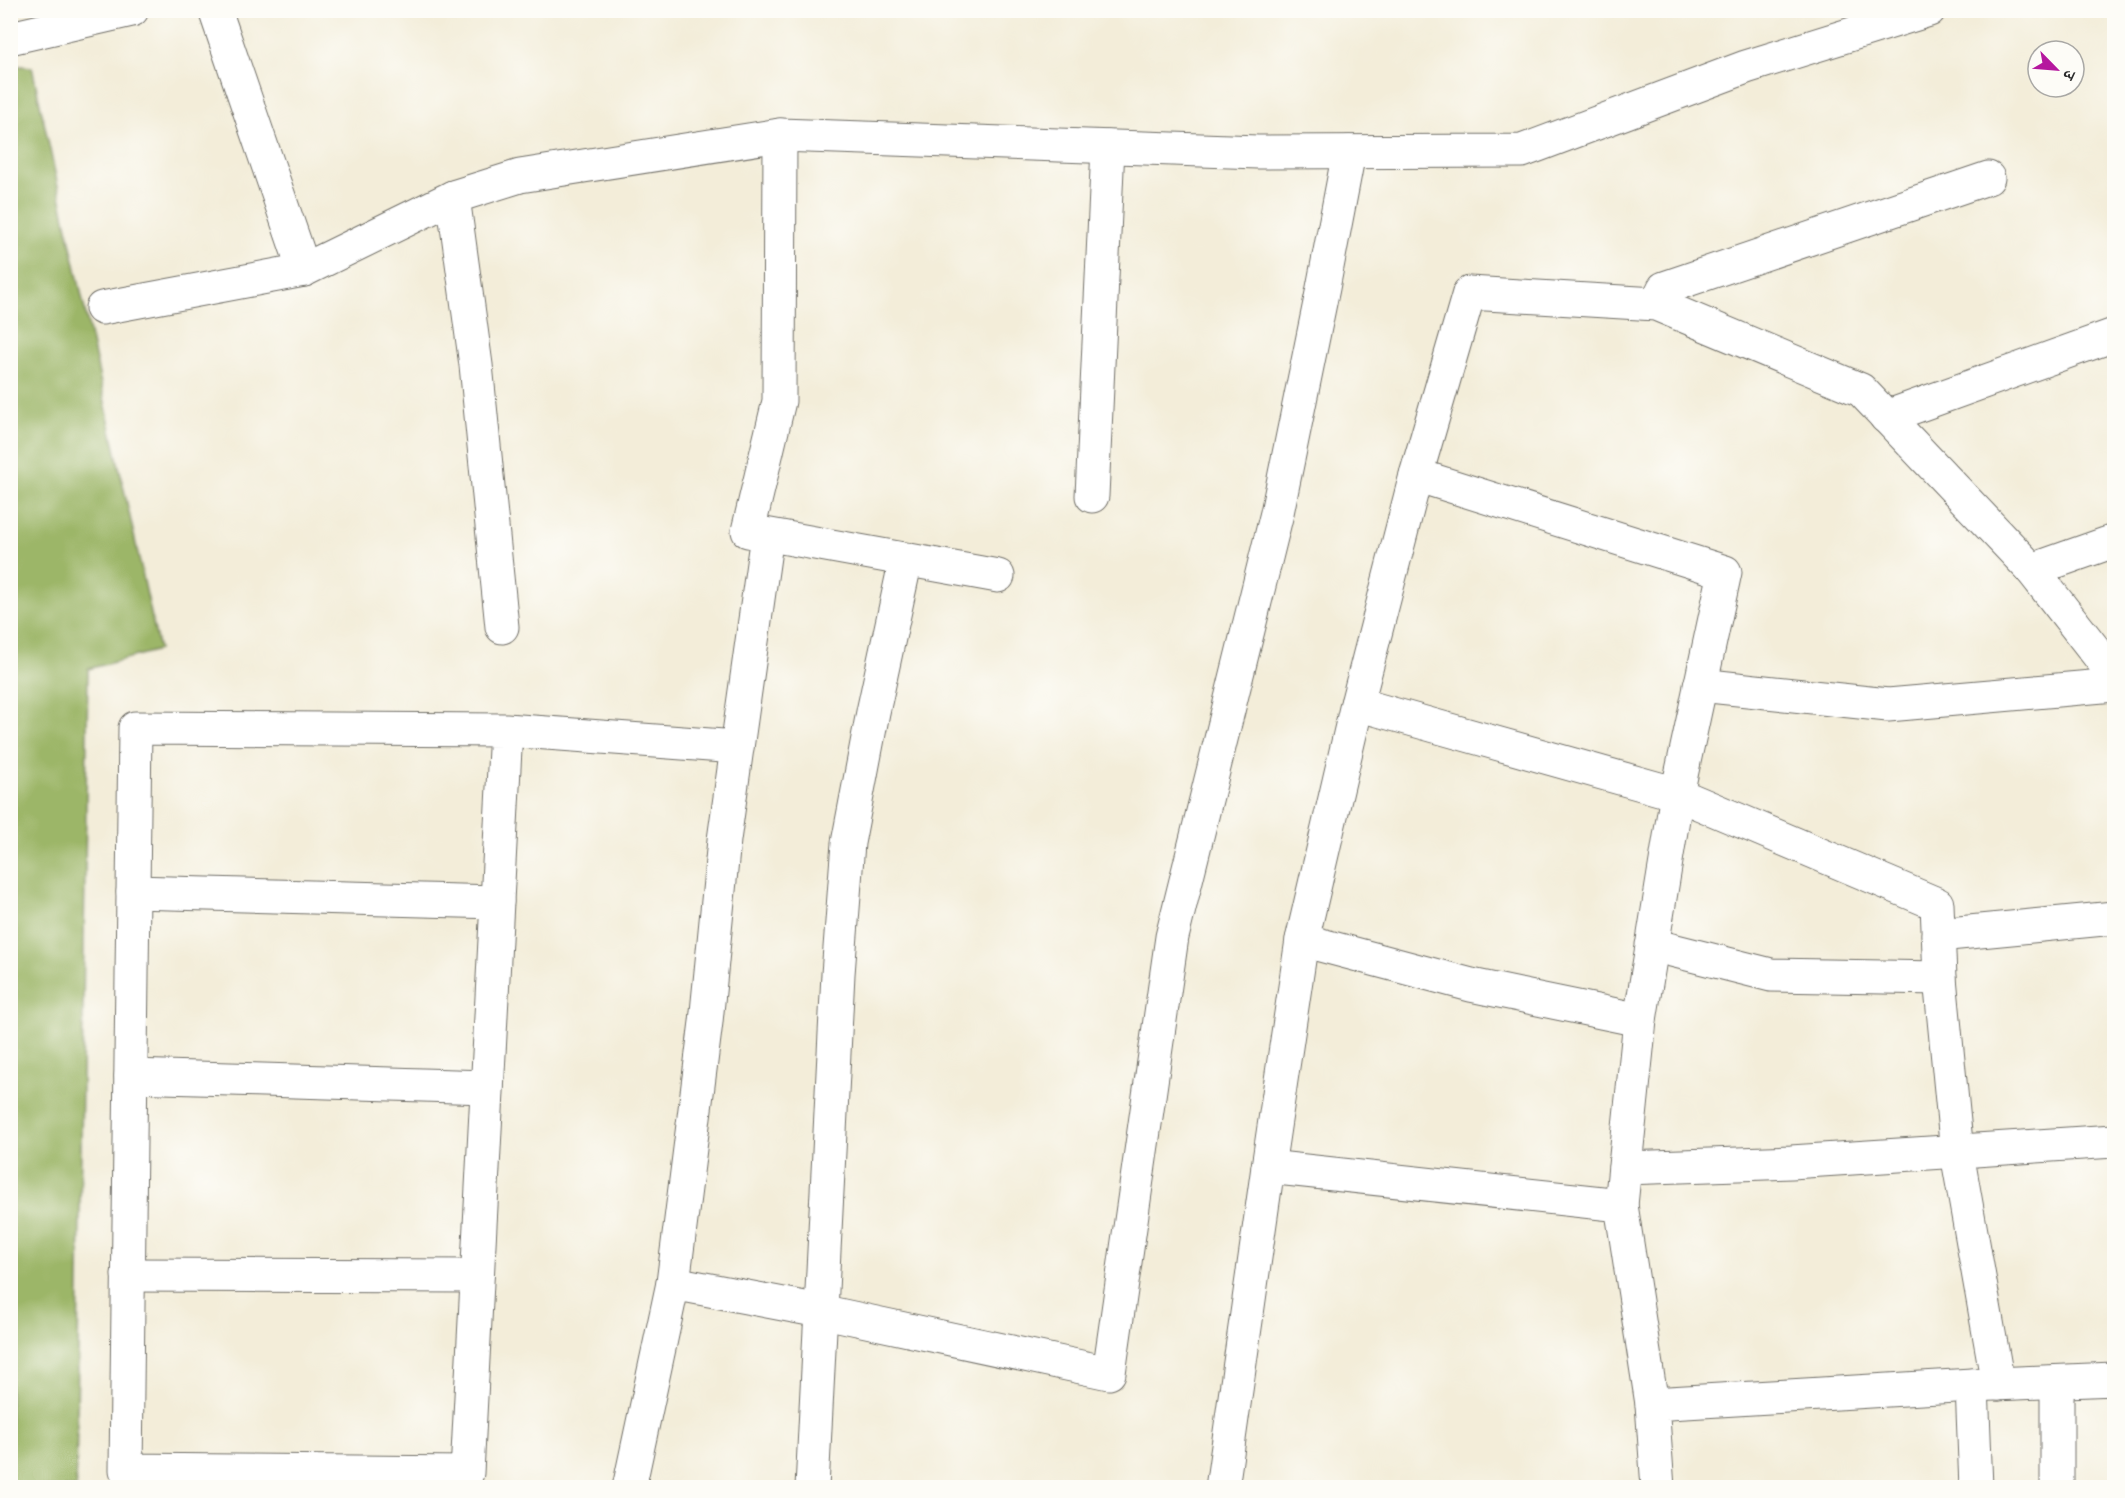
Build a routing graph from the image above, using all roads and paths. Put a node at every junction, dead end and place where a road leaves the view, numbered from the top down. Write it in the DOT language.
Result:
graph roads {
  1 [pos="132,10"];
  2 [pos="215,10"];
  3 [pos="1929,10"];
  4 [pos="10,38"];
  5 [pos="780,135"];
  6 [pos="1108,147"];
  7 [pos="1349,152"];
  8 [pos="1988,178"];
  9 [pos="453,197"];
  10 [pos="304,270"];
  11 [pos="1656,304"];
  12 [pos="102,308"];
  13 [pos="2115,335"];
  14 [pos="1886,417"];
  15 [pos="1416,475"];
  16 [pos="1092,496"];
  17 [pos="767,535"];
  18 [pos="2115,541"];
  19 [pos="906,559"];
  20 [pos="2032,570"];
  21 [pos="998,576"];
  22 [pos="502,627"];
  23 [pos="2115,675"];
  24 [pos="1701,685"];
  25 [pos="2115,685"];
  26 [pos="1357,704"];
  27 [pos="506,730"];
  28 [pos="737,747"];
  29 [pos="1677,794"];
  30 [pos="133,892"];
  31 [pos="496,902"];
  32 [pos="2115,918"];
  33 [pos="1938,935"];
  34 [pos="1302,940"];
  35 [pos="1652,945"];
  36 [pos="1940,978"];
  37 [pos="1640,1020"];
  38 [pos="131,1076"];
  39 [pos="487,1088"];
  40 [pos="2115,1142"];
  41 [pos="1957,1153"];
  42 [pos="1268,1167"];
  43 [pos="1625,1168"];
  44 [pos="1621,1205"];
  45 [pos="128,1275"];
  46 [pos="477,1276"];
  47 [pos="673,1283"];
  48 [pos="820,1311"];
  49 [pos="2115,1379"];
  50 [pos="2057,1382"];
  51 [pos="1985,1384"];
  52 [pos="1652,1404"];
  53 [pos="126,1479"];
  54 [pos="629,1488"];
  55 [pos="812,1488"];
  56 [pos="1222,1488"];
  57 [pos="1658,1488"];
  58 [pos="1976,1488"];
  59 [pos="2057,1488"];
  1 -- 4 [label="street"];
  2 -- 10 [label="street"];
  3 -- 7 [label="street"];
  5 -- 6 [label="street"];
  5 -- 9 [label="street"];
  5 -- 17 [label="street"];
  6 -- 7 [label="street"];
  6 -- 16 [label="street"];
  7 -- 48 [label="street"];
  8 -- 11 [label="street"];
  9 -- 10 [label="street"];
  9 -- 22 [label="street"];
  10 -- 12 [label="street"];
  11 -- 14 [label="street"];
  11 -- 15 [label="street"];
  13 -- 14 [label="street"];
  14 -- 20 [label="street"];
  15 -- 24 [label="street"];
  15 -- 26 [label="street"];
  17 -- 19 [label="street"];
  17 -- 28 [label="street"];
  18 -- 20 [label="street"];
  19 -- 21 [label="street"];
  19 -- 48 [label="street"];
  20 -- 23 [label="street"];
  24 -- 25 [label="street"];
  24 -- 29 [label="street"];
  26 -- 29 [label="street"];
  26 -- 34 [label="street"];
  27 -- 28 [label="street"];
  27 -- 30 [label="street"];
  27 -- 31 [label="street"];
  28 -- 47 [label="street"];
  29 -- 33 [label="street"];
  29 -- 35 [label="street"];
  30 -- 31 [label="street"];
  30 -- 38 [label="street"];
  31 -- 39 [label="street"];
  32 -- 33 [label="street"];
  33 -- 36 [label="street"];
  34 -- 37 [label="street"];
  34 -- 42 [label="street"];
  35 -- 36 [label="street"];
  35 -- 37 [label="street"];
  36 -- 41 [label="street"];
  37 -- 43 [label="street"];
  38 -- 39 [label="street"];
  38 -- 45 [label="street"];
  39 -- 46 [label="street"];
  40 -- 41 [label="street"];
  41 -- 43 [label="street"];
  41 -- 51 [label="street"];
  42 -- 44 [label="street"];
  42 -- 56 [label="street"];
  43 -- 44 [label="street"];
  44 -- 52 [label="street"];
  45 -- 46 [label="street"];
  45 -- 53 [label="street"];
  46 -- 53 [label="street"];
  47 -- 48 [label="street"];
  47 -- 54 [label="street"];
  48 -- 55 [label="street"];
  49 -- 50 [label="street"];
  50 -- 51 [label="street"];
  50 -- 59 [label="street"];
  51 -- 52 [label="street"];
  51 -- 58 [label="street"];
  52 -- 57 [label="street"];
}
